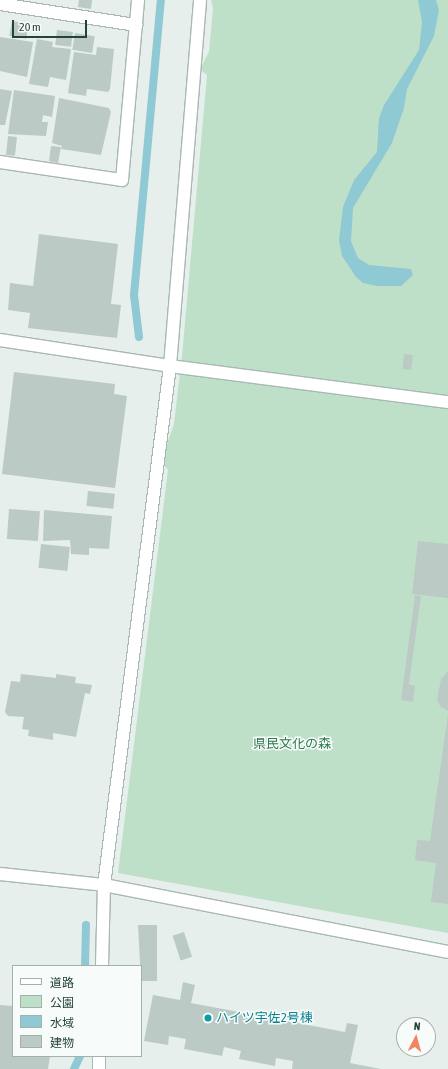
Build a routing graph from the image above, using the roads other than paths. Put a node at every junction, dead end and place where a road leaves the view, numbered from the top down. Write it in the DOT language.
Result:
graph roads {
  1 [pos="138,0"];
  2 [pos="200,0"];
  3 [pos="0,4"];
  4 [pos="136,25"];
  5 [pos="0,162"];
  6 [pos="0,340"];
  7 [pos="170,366"];
  8 [pos="448,402"];
  9 [pos="0,874"];
  10 [pos="104,885"];
  11 [pos="448,952"];
  12 [pos="102,965"];
  13 [pos="99,1057"];
  14 [pos="99,1069"];
  1 -- 4 [label="street"];
  2 -- 7 [label="street"];
  3 -- 4 [label="street"];
  4 -- 5 [label="street"];
  6 -- 7 [label="street"];
  7 -- 8 [label="street"];
  7 -- 10 [label="street"];
  9 -- 10 [label="street"];
  10 -- 11 [label="street"];
  10 -- 12 [label="street"];
  13 -- 14 [label="street"];
}
